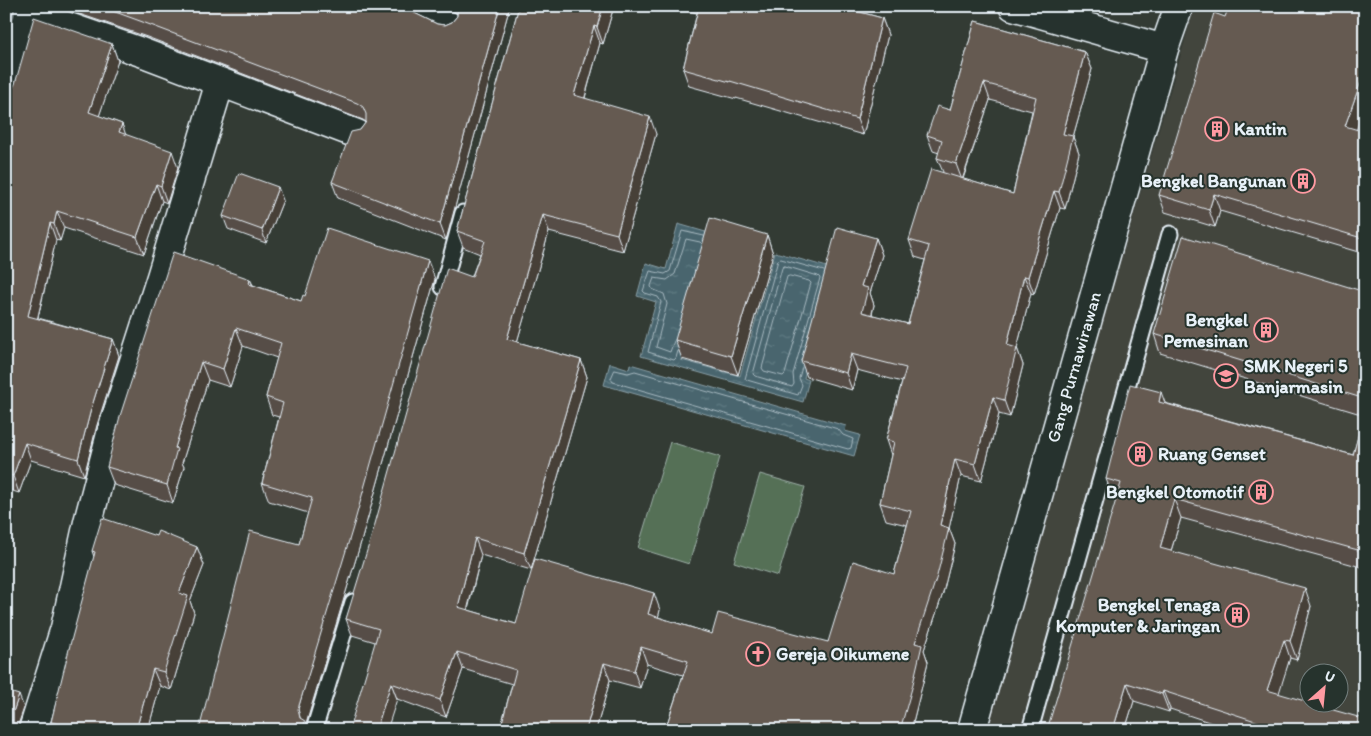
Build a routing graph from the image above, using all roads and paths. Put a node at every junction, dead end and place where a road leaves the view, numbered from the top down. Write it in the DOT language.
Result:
graph roads {
  1 [pos="407,6"];
  2 [pos="1013,6"];
  3 [pos="1179,6"];
  4 [pos="30,10"];
  5 [pos="449,26"];
  6 [pos="1164,49"];
  7 [pos="220,82"];
  8 [pos="6,97"];
  9 [pos="357,134"];
  10 [pos="467,200"];
  11 [pos="1170,234"];
  12 [pos="440,296"];
  13 [pos="356,591"];
  14 [pos="33,730"];
  15 [pos="314,730"];
  16 [pos="972,730"];
  17 [pos="1030,730"];
  1 -- 5 [label="street"];
  2 -- 6 [label="street"];
  3 -- 6 [label="street, Gang Purnawirawan"];
  4 -- 7 [label="street"];
  4 -- 8 [label="street"];
  6 -- 16 [label="street, Gang Purnawirawan"];
  7 -- 9 [label="street"];
  7 -- 14 [label="street"];
  10 -- 12 [label="lane"];
  11 -- 17 [label="lane"];
  13 -- 15 [label="lane"];
}
